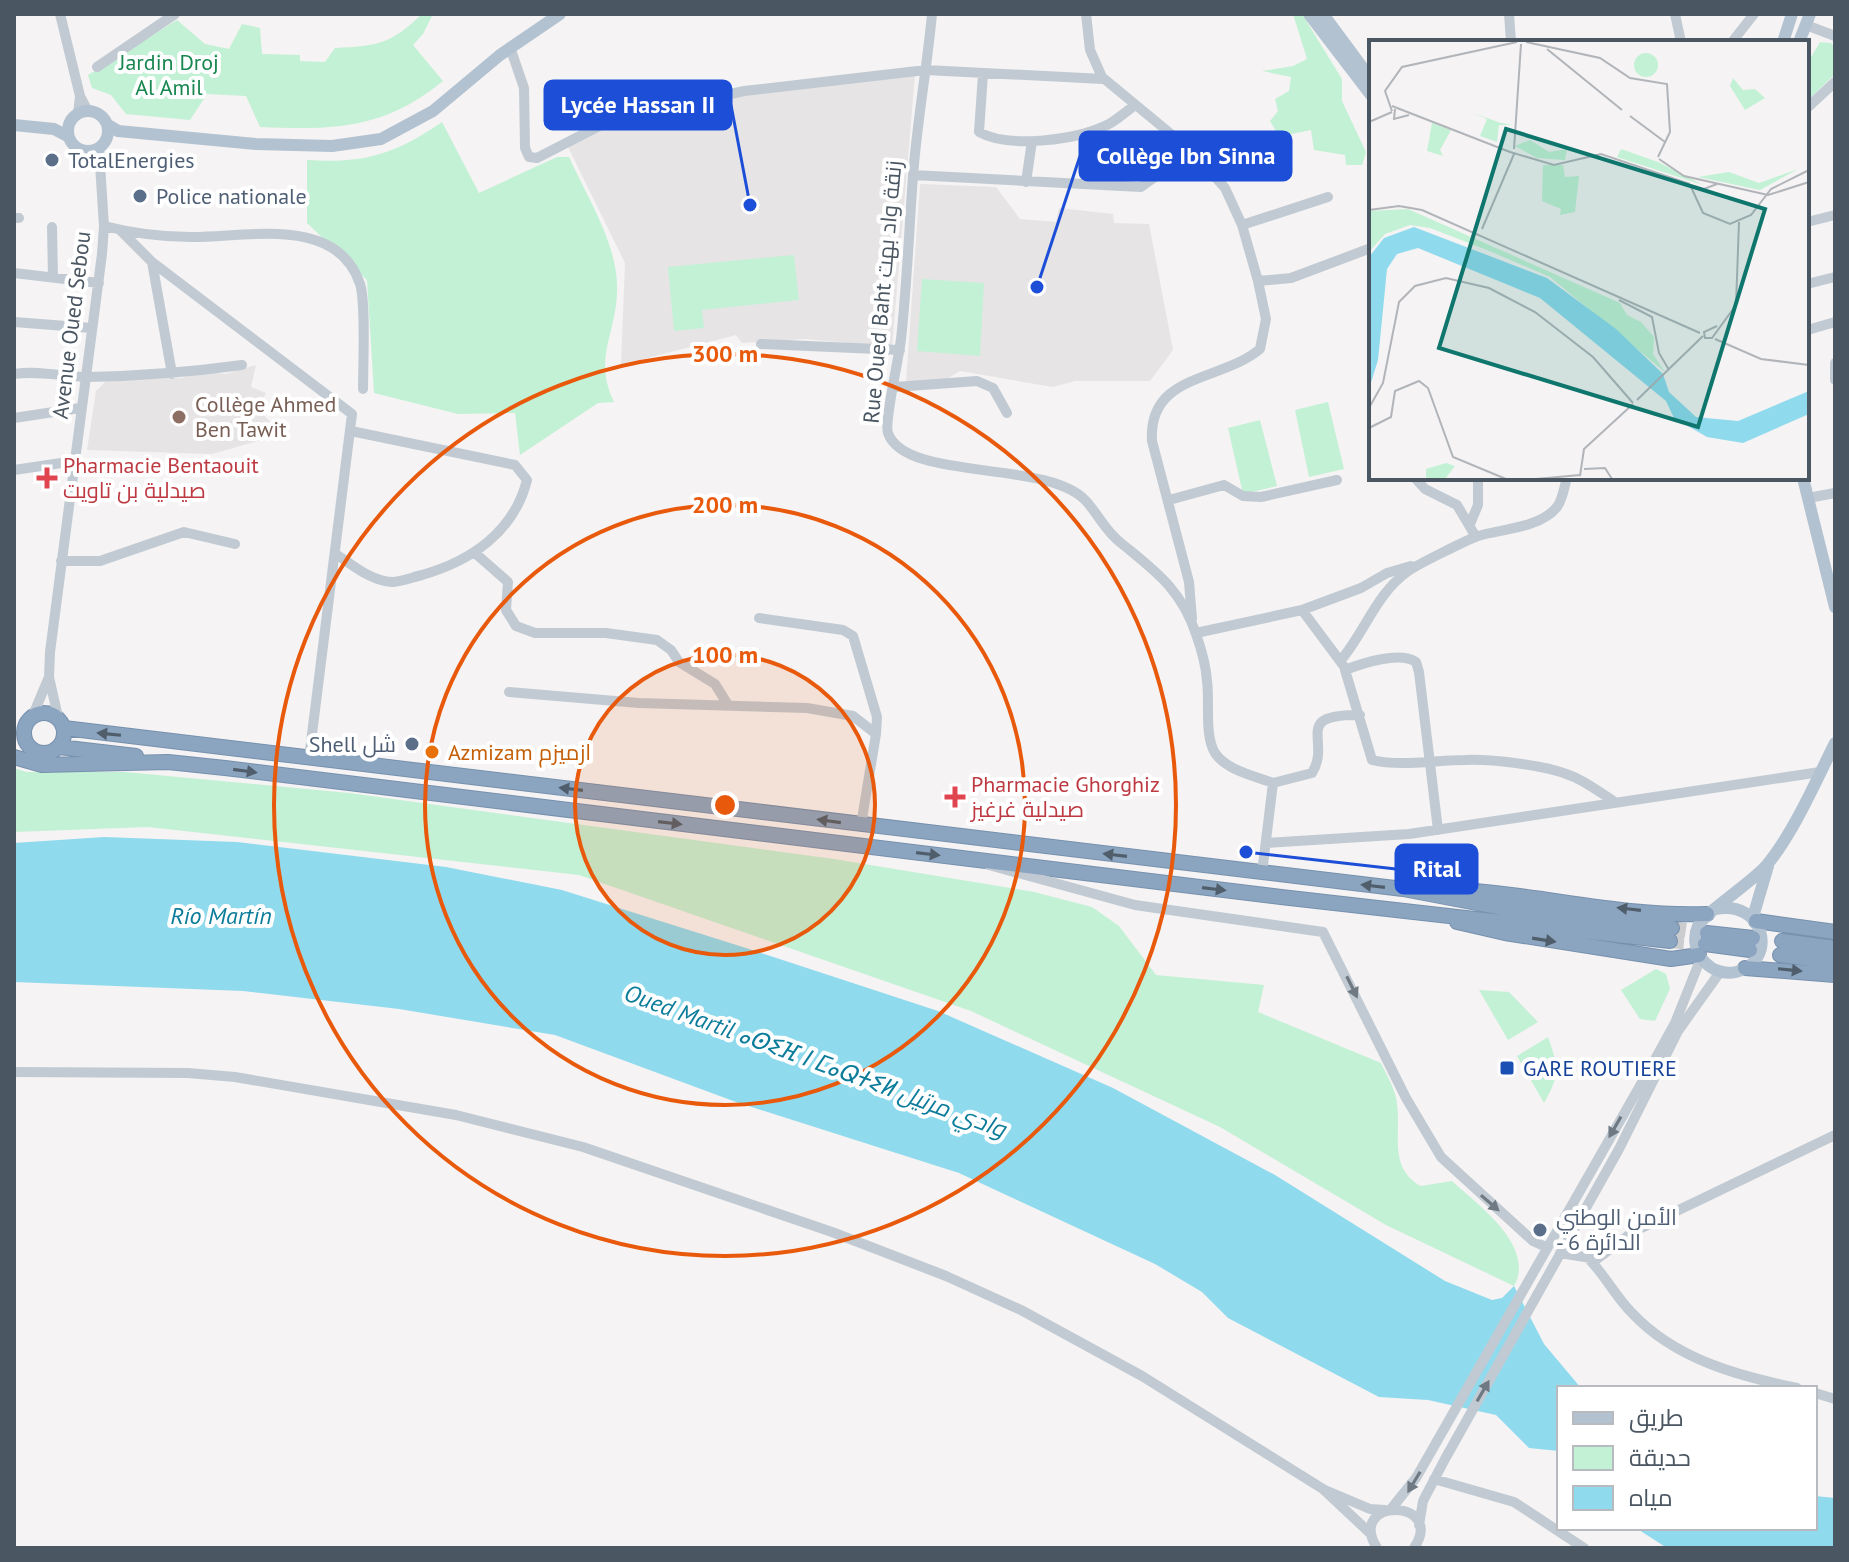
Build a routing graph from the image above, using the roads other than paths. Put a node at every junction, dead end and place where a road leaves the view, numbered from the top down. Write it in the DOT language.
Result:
graph roads {
  1 [pos="60,14"];
  2 [pos="175,14"];
  3 [pos="560,14"];
  4 [pos="932,14"];
  5 [pos="1086,14"];
  6 [pos="1309,14"];
  7 [pos="1323,14"];
  8 [pos="1509,14"];
  9 [pos="1675,14"];
  10 [pos="1754,14"];
  11 [pos="1792,14"];
  12 [pos="1809,18"];
  13 [pos="1835,36"];
  14 [pos="1511,40"];
  15 [pos="1681,40"];
  16 [pos="1734,40"];
  17 [pos="1784,40"];
  18 [pos="1800,40"];
  19 [pos="510,47"];
  20 [pos="97,67"];
  21 [pos="926,70"];
  22 [pos="983,74"];
  23 [pos="1369,76"];
  24 [pos="1103,79"];
  25 [pos="1835,82"];
  26 [pos="1369,92"];
  27 [pos="1135,105"];
  28 [pos="1809,106"];
  29 [pos="79,115"];
  30 [pos="14,125"];
  31 [pos="54,129"];
  32 [pos="111,131"];
  33 [pos="1172,136"];
  34 [pos="69,137"];
  35 [pos="1032,141"];
  36 [pos="94,150"];
  37 [pos="913,175"];
  38 [pos="1026,182"];
  39 [pos="1328,197"];
  40 [pos="1835,215"];
  41 [pos="1809,222"];
  42 [pos="1242,225"];
  43 [pos="104,226"];
  44 [pos="52,227"];
  45 [pos="120,230"];
  46 [pos="1369,249"];
  47 [pos="152,262"];
  48 [pos="14,273"];
  49 [pos="53,277"];
  50 [pos="1835,277"];
  51 [pos="1258,281"];
  52 [pos="99,283"];
  53 [pos="1809,284"];
  54 [pos="14,322"];
  55 [pos="1835,322"];
  56 [pos="92,328"];
  57 [pos="1811,329"];
  58 [pos="761,344"];
  59 [pos="900,350"];
  60 [pos="1835,363"];
  61 [pos="242,365"];
  62 [pos="14,374"];
  63 [pos="172,374"];
  64 [pos="84,377"];
  65 [pos="1835,380"];
  66 [pos="895,387"];
  67 [pos="363,389"];
  68 [pos="80,408"];
  69 [pos="1007,413"];
  70 [pos="14,418"];
  71 [pos="351,431"];
  72 [pos="75,461"];
  73 [pos="14,470"];
  74 [pos="1337,480"];
  75 [pos="1417,480"];
  76 [pos="1478,480"];
  77 [pos="1566,480"];
  78 [pos="1804,480"];
  79 [pos="1835,493"];
  80 [pos="1808,498"];
  81 [pos="1169,500"];
  82 [pos="1470,524"];
  83 [pos="1476,537"];
  84 [pos="235,544"];
  85 [pos="475,553"];
  86 [pos="337,555"];
  87 [pos="61,561"];
  88 [pos="1418,565"];
  89 [pos="1832,583"];
  90 [pos="1835,607"];
  91 [pos="1302,610"];
  92 [pos="759,618"];
  93 [pos="1194,629"];
  94 [pos="1343,665"];
  95 [pos="49,677"];
  96 [pos="509,692"];
  97 [pos="728,705"];
  98 [pos="1360,715"];
  99 [pos="25,720"];
  100 [pos="61,723"];
  101 [pos="876,734"];
  102 [pos="21,742"];
  103 [pos="1835,743"];
  104 [pos="59,747"];
  105 [pos="14,757"];
  106 [pos="309,758"];
  107 [pos="1428,761"];
  108 [pos="168,762"];
  109 [pos="1820,772"];
  110 [pos="1273,783"];
  111 [pos="1612,800"];
  112 [pos="861,825"];
  113 [pos="1438,830"];
  114 [pos="1267,843"];
  115 [pos="979,861"];
  116 [pos="1769,863"];
  117 [pos="1262,873"];
  118 [pos="1403,889"];
  119 [pos="1414,911"];
  120 [pos="1711,911"];
  121 [pos="1755,919"];
  122 [pos="1835,932"];
  123 [pos="1752,944"];
  124 [pos="1703,948"];
  125 [pos="1835,948"];
  126 [pos="1835,962"];
  127 [pos="1745,968"];
  128 [pos="1720,972"];
  129 [pos="1835,975"];
  130 [pos="14,1072"];
  131 [pos="1835,1135"];
  132 [pos="1546,1247"];
  133 [pos="1560,1253"];
  134 [pos="1590,1260"];
  135 [pos="1789,1386"];
  136 [pos="1434,1479"];
  137 [pos="1323,1489"];
  138 [pos="1388,1510"];
  139 [pos="1419,1525"];
  140 [pos="1373,1543"];
  141 [pos="1414,1548"];
  142 [pos="1584,1548"];
  1 -- 29 [label="street"];
  2 -- 20 [label="street"];
  3 -- 19 [label="main road"];
  4 -- 21 [label="street, Rue Oued Baht زنقة واد بهت"];
  5 -- 24 [label="street"];
  6 -- 26 [label="main road"];
  7 -- 23 [label="main road"];
  8 -- 14 [label="street"];
  9 -- 15 [label="street"];
  10 -- 16 [label="street"];
  11 -- 17 [label="main road"];
  12 -- 13 [label="street"];
  12 -- 18 [label="main road"];
  19 -- 21 [label="street"];
  19 -- 32 [label="main road"];
  21 -- 22 [label="street"];
  21 -- 37 [label="street, Rue Oued Baht زنقة واد بهت"];
  22 -- 24 [label="street"];
  22 -- 35 [label="street"];
  24 -- 27 [label="street"];
  25 -- 28 [label="street"];
  27 -- 33 [label="street"];
  27 -- 35 [label="street"];
  29 -- 31 [label="main road"];
  29 -- 32 [label="main road"];
  29 -- 34 [label="main road"];
  30 -- 31 [label="main road"];
  31 -- 34 [label="main road"];
  32 -- 36 [label="main road"];
  33 -- 38 [label="street"];
  33 -- 42 [label="street"];
  34 -- 36 [label="main road"];
  35 -- 38 [label="street"];
  36 -- 43 [label="street, Avenue Oued Sebou"];
  37 -- 38 [label="street"];
  37 -- 59 [label="street, Rue Oued Baht زنقة واد بهت"];
  39 -- 42 [label="street"];
  40 -- 41 [label="street"];
  42 -- 51 [label="street"];
  43 -- 45 [label="street"];
  43 -- 52 [label="street, Avenue Oued Sebou"];
  44 -- 49 [label="street"];
  45 -- 47 [label="street"];
  45 -- 67 [label="street"];
  46 -- 51 [label="street"];
  47 -- 63 [label="street"];
  47 -- 71 [label="street"];
  48 -- 49 [label="street"];
  49 -- 52 [label="street"];
  50 -- 53 [label="street"];
  51 -- 81 [label="street"];
  52 -- 56 [label="street, Avenue Oued Sebou"];
  54 -- 56 [label="street"];
  55 -- 57 [label="street"];
  56 -- 64 [label="street, Avenue Oued Sebou"];
  58 -- 59 [label="street"];
  59 -- 66 [label="street, Rue Oued Baht زنقة واد بهت"];
  60 -- 65 [label="street"];
  61 -- 63 [label="street"];
  62 -- 64 [label="street"];
  63 -- 64 [label="street"];
  64 -- 68 [label="street, Avenue Oued Sebou"];
  66 -- 69 [label="street"];
  66 -- 93 [label="street, Rue Oued Baht زنقة واد بهت"];
  68 -- 70 [label="street"];
  68 -- 72 [label="street, Avenue Oued Sebou"];
  71 -- 85 [label="street"];
  71 -- 86 [label="street"];
  72 -- 73 [label="street"];
  72 -- 87 [label="street, Avenue Oued Sebou"];
  74 -- 81 [label="street"];
  75 -- 82 [label="street"];
  76 -- 82 [label="street"];
  77 -- 83 [label="street"];
  78 -- 80 [label="main road"];
  79 -- 80 [label="street"];
  80 -- 89 [label="main road"];
  81 -- 93 [label="street"];
  82 -- 83 [label="street"];
  83 -- 88 [label="street"];
  84 -- 87 [label="street"];
  85 -- 86 [label="street"];
  85 -- 97 [label="street"];
  86 -- 106 [label="street"];
  87 -- 95 [label="street, Avenue Oued Sebou"];
  88 -- 91 [label="street"];
  88 -- 94 [label="street"];
  89 -- 90 [label="main road"];
  91 -- 93 [label="street"];
  91 -- 94 [label="street"];
  92 -- 101 [label="street"];
  93 -- 110 [label="street, Rue Oued Baht زنقة واد بهت"];
  94 -- 98 [label="street"];
  94 -- 107 [label="street"];
  95 -- 99 [label="street, Avenue Oued Sebou"];
  95 -- 100 [label="street, Avenue Oued Sebou"];
  96 -- 97 [label="street"];
  97 -- 101 [label="street"];
  98 -- 107 [label="street"];
  98 -- 110 [label="street"];
  99 -- 100 [label="highway"];
  99 -- 102 [label="highway"];
  100 -- 104 [label="highway"];
  106 -- 100 [label="highway, one-way"];
  101 -- 112 [label="street"];
  102 -- 104 [label="highway"];
  103 -- 109 [label="main road"];
  104 -- 108 [label="highway"];
  105 -- 108 [label="highway"];
  112 -- 106 [label="highway, one-way"];
  107 -- 111 [label="street"];
  107 -- 113 [label="street"];
  108 -- 115 [label="highway, one-way"];
  109 -- 111 [label="street"];
  109 -- 116 [label="main road"];
  110 -- 114 [label="street"];
  111 -- 113 [label="street"];
  117 -- 112 [label="highway, one-way"];
  113 -- 114 [label="street"];
  114 -- 117 [label="street"];
  115 -- 119 [label="highway, one-way"];
  115 -- 132 [label="street, one-way"];
  116 -- 120 [label="main road"];
  116 -- 121 [label="main road"];
  118 -- 117 [label="highway, one-way"];
  118 -- 119 [label="highway"];
  120 -- 118 [label="highway, one-way"];
  119 -- 124 [label="highway, one-way"];
  120 -- 121 [label="main road"];
  120 -- 124 [label="main road"];
  121 -- 122 [label="highway"];
  121 -- 127 [label="main road"];
  123 -- 124 [label="highway"];
  124 -- 128 [label="main road"];
  124 -- 132 [label="street, one-way"];
  125 -- 126 [label="highway"];
  127 -- 128 [label="main road"];
  127 -- 129 [label="highway, one-way"];
  128 -- 133 [label="street"];
  130 -- 137 [label="street"];
  131 -- 134 [label="street"];
  132 -- 138 [label="street, one-way"];
  133 -- 134 [label="street"];
  136 -- 133 [label="street, one-way"];
  134 -- 135 [label="street"];
  136 -- 139 [label="street"];
  136 -- 142 [label="street"];
  137 -- 138 [label="street"];
  137 -- 140 [label="street"];
  138 -- 139 [label="street"];
  138 -- 140 [label="street"];
  139 -- 141 [label="street"];
}
